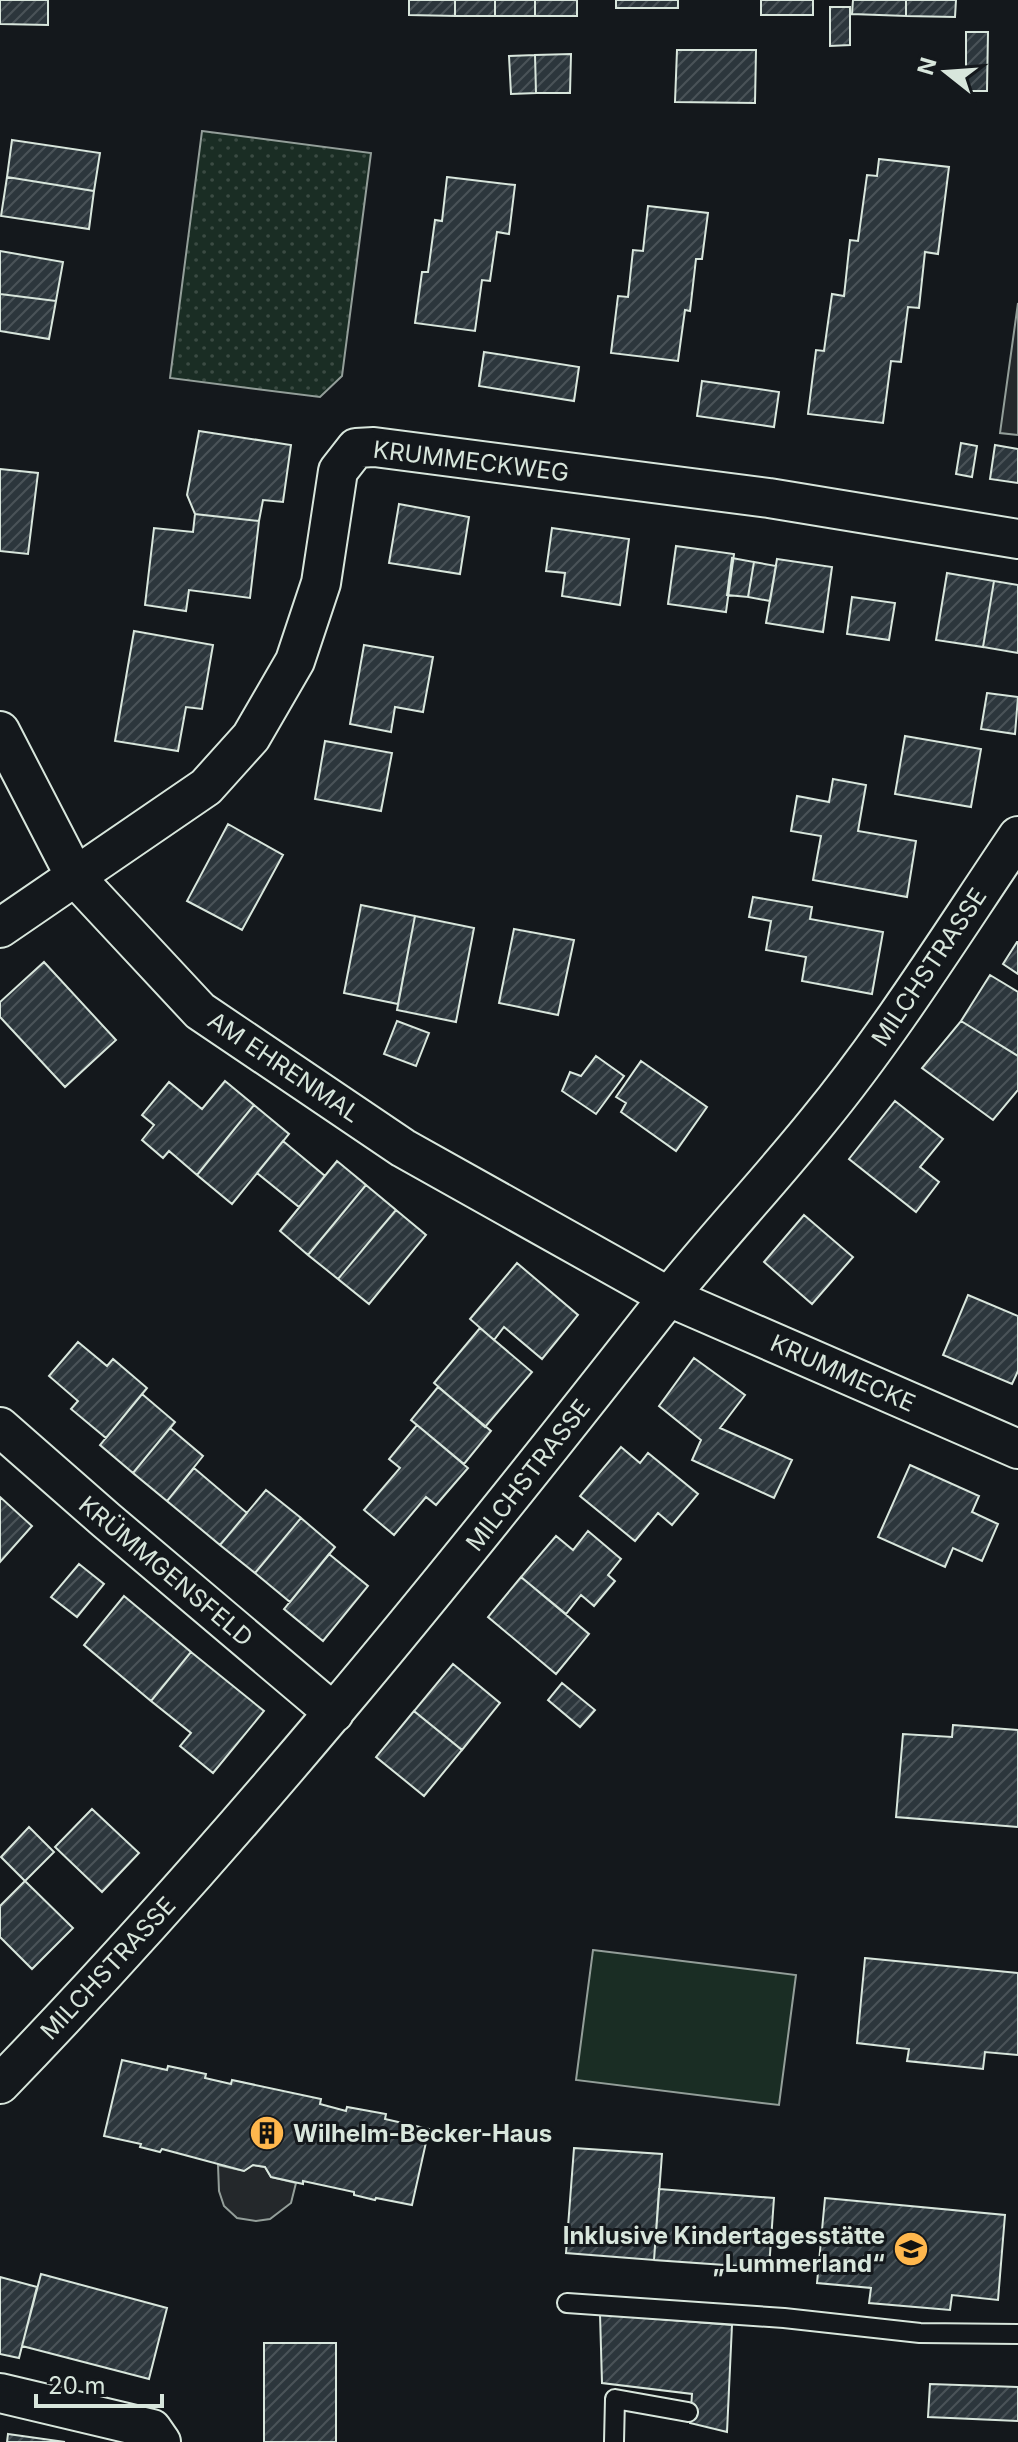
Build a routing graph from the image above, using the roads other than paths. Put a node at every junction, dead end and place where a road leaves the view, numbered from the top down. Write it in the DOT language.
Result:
graph roads {
  1 [pos="1018,539"];
  2 [pos="0,731"];
  3 [pos="1018,836"];
  4 [pos="76,878"];
  5 [pos="0,928"];
  6 [pos="669,1297"];
  7 [pos="0,1427"];
  8 [pos="1018,1449"];
  9 [pos="334,1713"];
  10 [pos="0,2084"];
  11 [pos="567,2303"];
  12 [pos="1018,2334"];
  13 [pos="0,2393"];
  14 [pos="688,2412"];
  15 [pos="161,2442"];
  16 [pos="614,2442"];
  1 -- 4 [label="street, KRUMMECKWEG"];
  2 -- 4 [label="street, AM EHRENMAL"];
  3 -- 6 [label="street, MILCHSTRASSE"];
  4 -- 5 [label="street, KRUMMECKWEG"];
  4 -- 6 [label="street, AM EHRENMAL"];
  6 -- 8 [label="street, KRUMMECKE"];
  6 -- 9 [label="street, MILCHSTRASSE"];
  7 -- 9 [label="street, KRÜMMGENSFELD"];
  9 -- 10 [label="street, MILCHSTRASSE"];
  11 -- 12 [label="lane"];
  13 -- 15 [label="street"];
  14 -- 16 [label="lane"];
}
